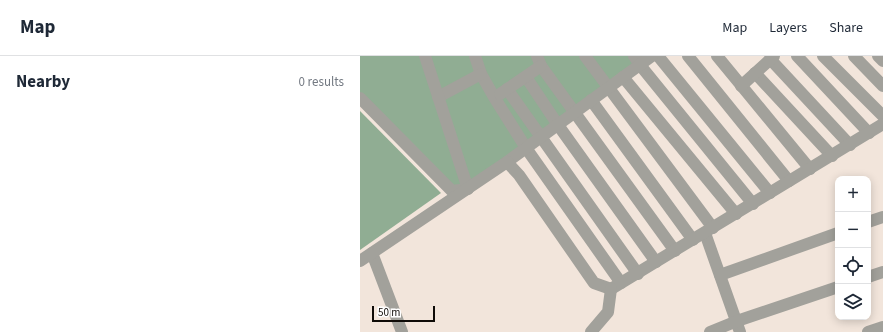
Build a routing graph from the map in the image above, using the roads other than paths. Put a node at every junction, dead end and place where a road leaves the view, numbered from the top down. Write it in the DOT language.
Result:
graph roads {
  1 [pos="425,56"];
  2 [pos="475,56"];
  3 [pos="585,56"];
  4 [pos="634,56"];
  5 [pos="652,56"];
  6 [pos="658,56"];
  7 [pos="688,56"];
  8 [pos="717,56"];
  9 [pos="797,56"];
  10 [pos="823,56"];
  11 [pos="854,56"];
  12 [pos="878,56"];
  13 [pos="772,58"];
  14 [pos="539,61"];
  15 [pos="883,61"];
  16 [pos="755,73"];
  17 [pos="482,74"];
  18 [pos="526,77"];
  19 [pos="623,77"];
  20 [pos="741,86"];
  21 [pos="883,86"];
  22 [pos="507,89"];
  23 [pos="438,96"];
  24 [pos="360,98"];
  25 [pos="494,98"];
  26 [pos="591,100"];
  27 [pos="883,116"];
  28 [pos="883,124"];
  29 [pos="869,133"];
  30 [pos="850,145"];
  31 [pos="832,156"];
  32 [pos="507,162"];
  33 [pos="810,169"];
  34 [pos="789,182"];
  35 [pos="468,189"];
  36 [pos="770,193"];
  37 [pos="753,204"];
  38 [pos="736,214"];
  39 [pos="883,217"];
  40 [pos="871,221"];
  41 [pos="709,230"];
  42 [pos="835,234"];
  43 [pos="693,240"];
  44 [pos="675,251"];
  45 [pos="372,253"];
  46 [pos="360,261"];
  47 [pos="656,262"];
  48 [pos="883,272"];
  49 [pos="638,274"];
  50 [pos="720,275"];
  51 [pos="871,276"];
  52 [pos="616,286"];
  53 [pos="835,288"];
  54 [pos="738,327"];
  55 [pos="883,327"];
  56 [pos="402,332"];
  57 [pos="591,332"];
  58 [pos="710,332"];
  59 [pos="868,332"];
  1 -- 23 [label="street"];
  2 -- 17 [label="street"];
  3 -- 41 [label="street"];
  4 -- 37 [label="street"];
  5 -- 19 [label="street"];
  6 -- 36 [label="street"];
  7 -- 34 [label="street"];
  8 -- 20 [label="street"];
  9 -- 29 [label="street"];
  10 -- 27 [label="street"];
  11 -- 21 [label="street"];
  12 -- 15 [label="street"];
  13 -- 16 [label="street"];
  13 -- 30 [label="street"];
  14 -- 18 [label="street"];
  14 -- 44 [label="street"];
  16 -- 20 [label="street"];
  16 -- 31 [label="street"];
  17 -- 23 [label="street"];
  17 -- 25 [label="street"];
  18 -- 22 [label="street"];
  18 -- 47 [label="street"];
  19 -- 26 [label="street"];
  19 -- 38 [label="street"];
  20 -- 33 [label="street"];
  22 -- 25 [label="street"];
  22 -- 49 [label="street"];
  23 -- 35 [label="street"];
  24 -- 35 [label="street"];
  25 -- 52 [label="street"];
  26 -- 32 [label="street"];
  26 -- 43 [label="street"];
  28 -- 29 [label="street"];
  29 -- 30 [label="street"];
  30 -- 31 [label="street"];
  31 -- 33 [label="street"];
  32 -- 35 [label="street"];
  32 -- 52 [label="street"];
  33 -- 34 [label="street"];
  34 -- 36 [label="street"];
  35 -- 45 [label="street"];
  36 -- 37 [label="street"];
  37 -- 38 [label="street"];
  38 -- 41 [label="street"];
  39 -- 40 [label="street"];
  41 -- 43 [label="street"];
  41 -- 50 [label="street"];
  42 -- 50 [label="street"];
  43 -- 44 [label="street"];
  44 -- 47 [label="street"];
  45 -- 46 [label="street"];
  45 -- 56 [label="street"];
  47 -- 49 [label="street"];
  48 -- 51 [label="street"];
  49 -- 52 [label="street"];
  50 -- 54 [label="street"];
  52 -- 57 [label="street"];
  53 -- 54 [label="street"];
  54 -- 58 [label="street"];
  55 -- 59 [label="street"];
}
